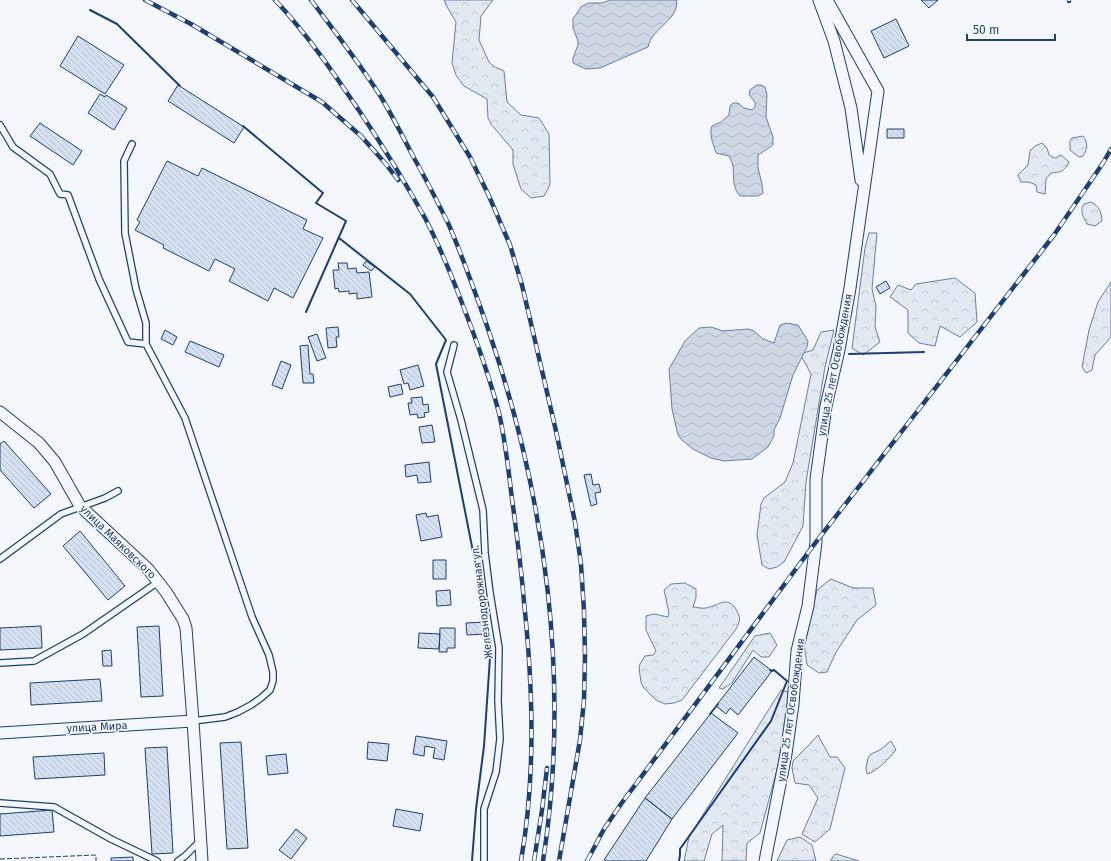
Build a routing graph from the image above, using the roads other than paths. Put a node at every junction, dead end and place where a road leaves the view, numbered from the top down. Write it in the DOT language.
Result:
graph roads {
  1 [pos="819,0"];
  2 [pos="828,0"];
  3 [pos="0,125"];
  4 [pos="132,144"];
  5 [pos="863,194"];
  6 [pos="146,344"];
  7 [pos="454,345"];
  8 [pos="0,413"];
  9 [pos="118,491"];
  10 [pos="80,506"];
  11 [pos="0,559"];
  12 [pos="158,582"];
  13 [pos="0,663"];
  14 [pos="193,721"];
  15 [pos="0,733"];
  16 [pos="0,803"];
  17 [pos="200,840"];
  18 [pos="148,859"];
  19 [pos="157,861"];
  20 [pos="178,861"];
  21 [pos="202,861"];
  22 [pos="484,861"];
  23 [pos="765,861"];
  1 -- 5 [label="street"];
  2 -- 5 [label="street, улица 25 лет Освобождения"];
  3 -- 6 [label="lane"];
  4 -- 6 [label="lane"];
  5 -- 23 [label="street, улица 25 лет Освобождения"];
  6 -- 14 [label="lane"];
  7 -- 22 [label="lane, Железнодорожная ул."];
  8 -- 10 [label="street, улица Маяковского"];
  9 -- 10 [label="lane"];
  10 -- 11 [label="lane"];
  10 -- 12 [label="street, улица Маяковского"];
  12 -- 13 [label="lane"];
  12 -- 14 [label="street, улица Маяковского"];
  14 -- 15 [label="street, улица Мира"];
  14 -- 17 [label="street, улица Маяковского"];
  16 -- 18 [label="lane"];
  17 -- 20 [label="lane"];
  17 -- 21 [label="street, улица Маяковского"];
  18 -- 19 [label="lane"];
}
